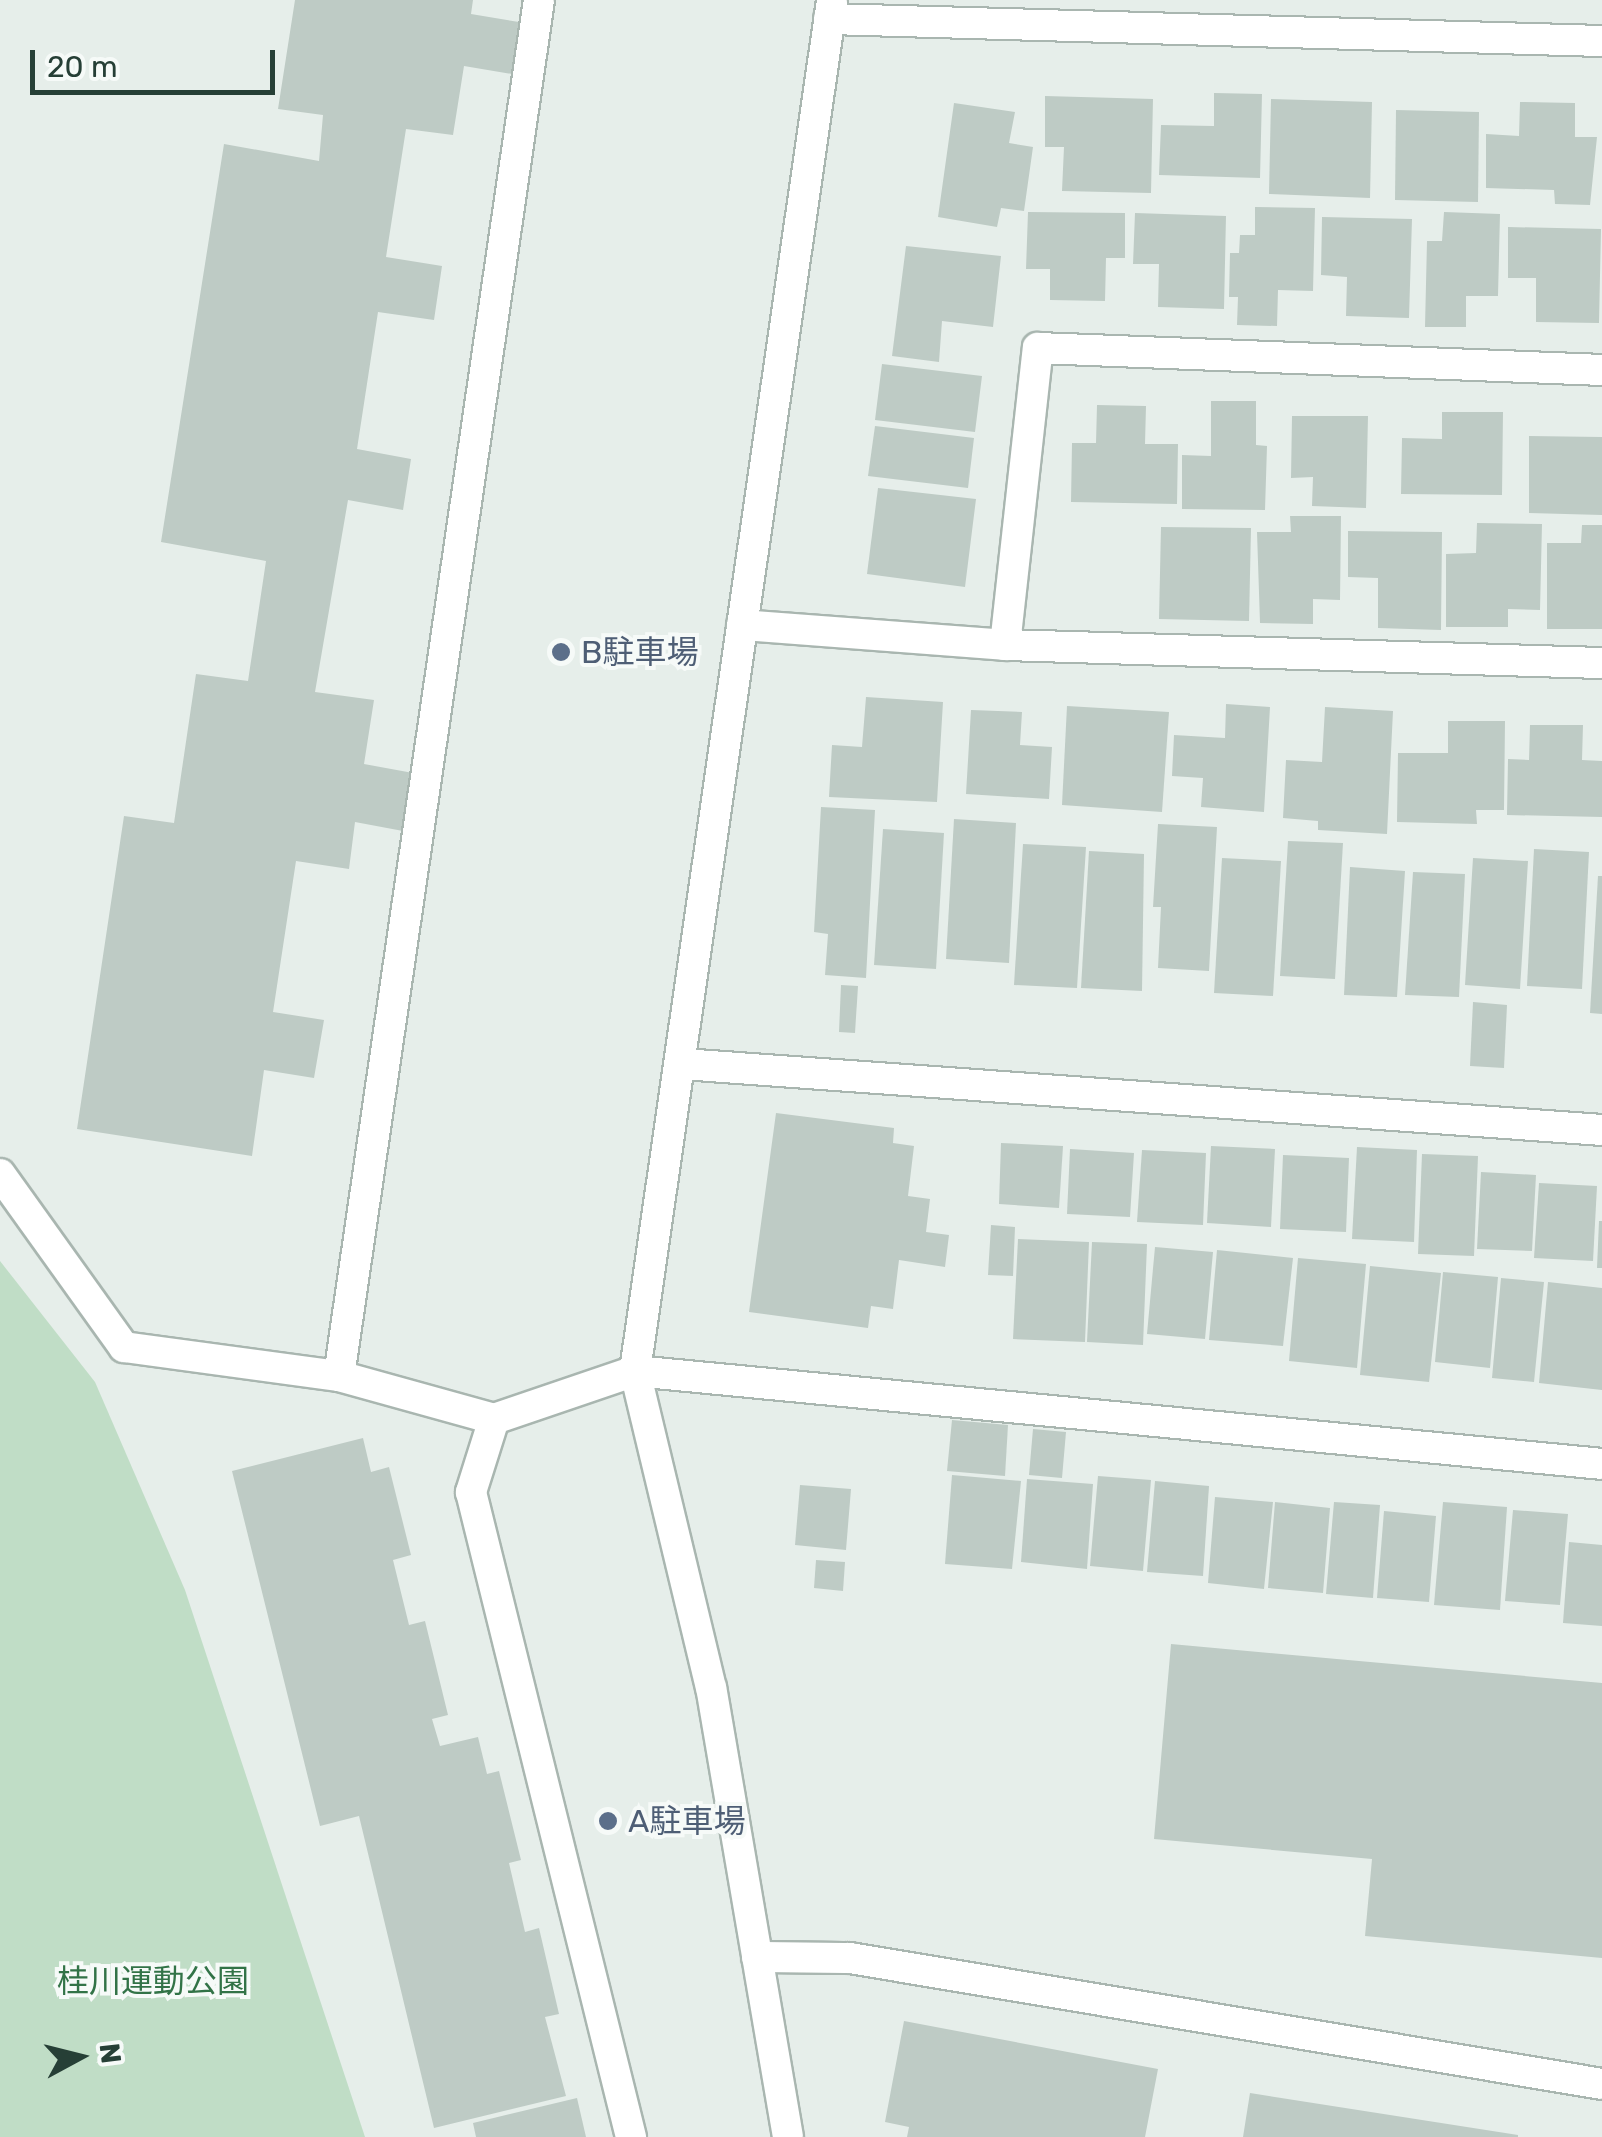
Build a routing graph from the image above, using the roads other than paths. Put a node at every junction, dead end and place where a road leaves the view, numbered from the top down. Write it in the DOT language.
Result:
graph roads {
  1 [pos="539,0"];
  2 [pos="830,9"];
  3 [pos="1602,41"];
  4 [pos="1602,370"];
  5 [pos="742,624"];
  6 [pos="1005,645"];
  7 [pos="1602,663"];
  8 [pos="682,1064"];
  9 [pos="1602,1130"];
  10 [pos="0,1174"];
  11 [pos="635,1371"];
  12 [pos="338,1376"];
  13 [pos="494,1418"];
  14 [pos="1602,1464"];
  15 [pos="758,1957"];
  16 [pos="1602,2084"];
  17 [pos="631,2137"];
  18 [pos="788,2137"];
  1 -- 12 [label="street"];
  2 -- 3 [label="street"];
  2 -- 5 [label="street"];
  4 -- 6 [label="street"];
  5 -- 6 [label="street"];
  5 -- 8 [label="street"];
  6 -- 7 [label="street"];
  8 -- 9 [label="street"];
  8 -- 11 [label="street"];
  10 -- 12 [label="street"];
  11 -- 13 [label="street"];
  11 -- 14 [label="street"];
  11 -- 15 [label="street"];
  12 -- 13 [label="street"];
  13 -- 17 [label="street"];
  15 -- 16 [label="street"];
  15 -- 18 [label="street"];
}
